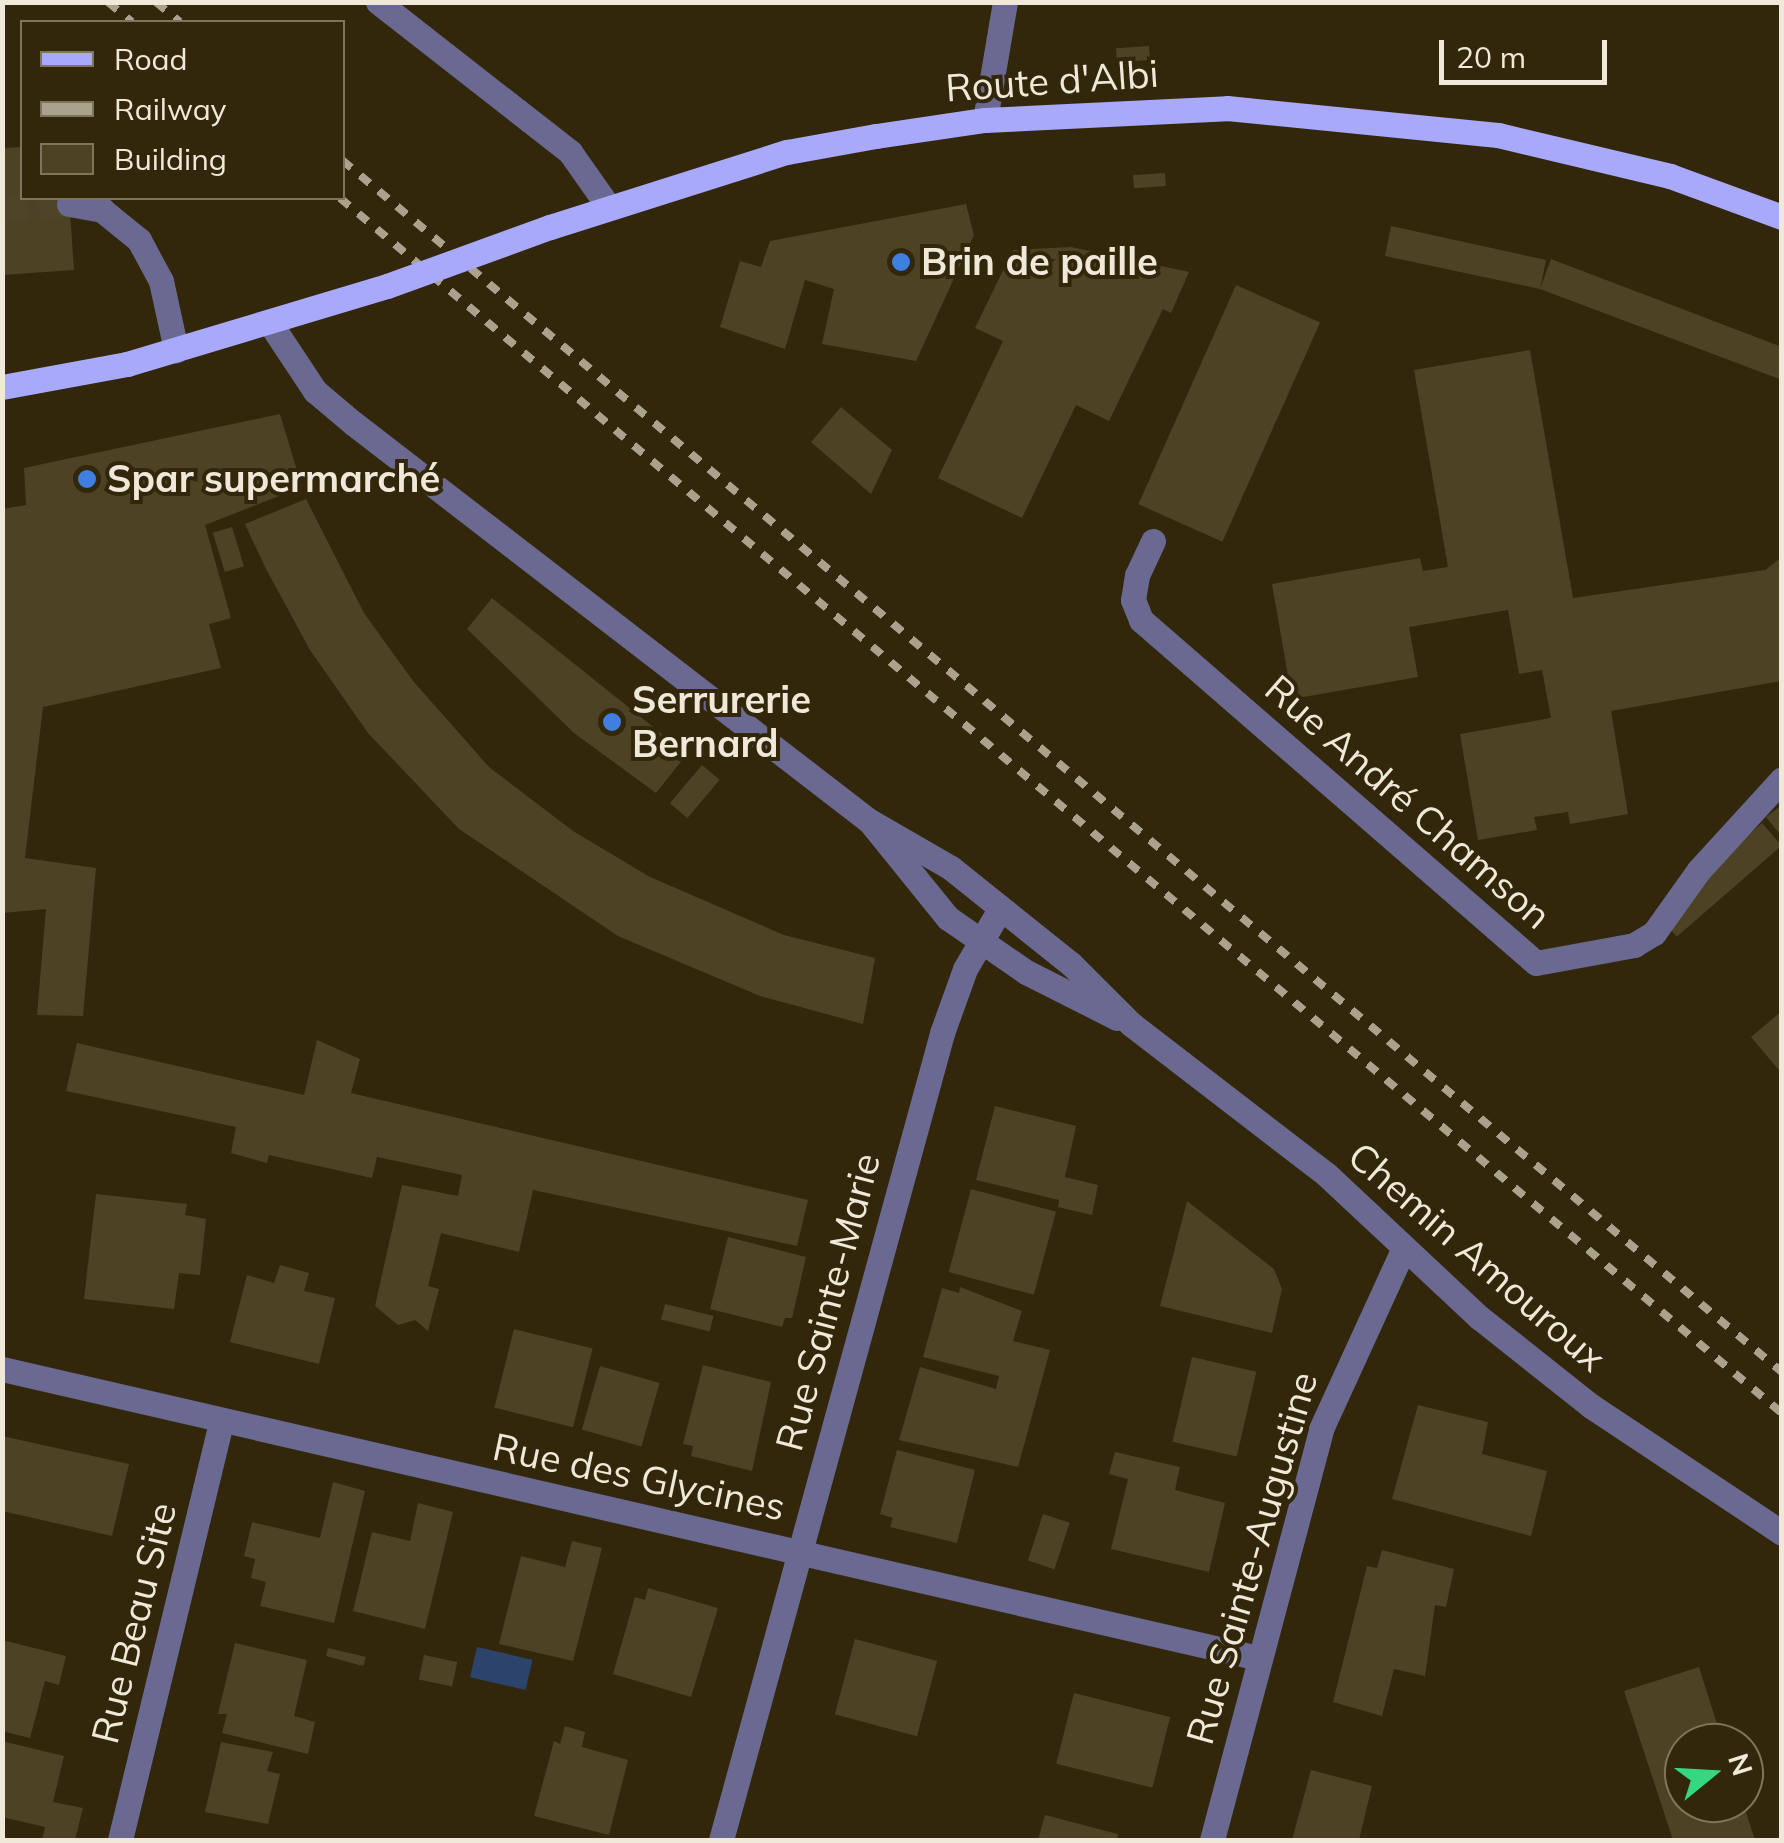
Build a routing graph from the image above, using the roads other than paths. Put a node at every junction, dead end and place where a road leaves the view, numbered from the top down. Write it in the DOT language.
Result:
graph roads {
  1 [pos="1005,2"];
  2 [pos="381,4"];
  3 [pos="985,120"];
  4 [pos="69,204"];
  5 [pos="608,206"];
  6 [pos="1782,217"];
  7 [pos="270,323"];
  8 [pos="176,350"];
  9 [pos="2,387"];
  10 [pos="1153,541"];
  11 [pos="1782,779"];
  12 [pos="868,820"];
  13 [pos="1000,908"];
  14 [pos="980,943"];
  15 [pos="1131,1024"];
  16 [pos="1404,1248"];
  17 [pos="2,1369"];
  18 [pos="221,1424"];
  19 [pos="1782,1534"];
  20 [pos="800,1550"];
  21 [pos="1259,1658"];
  22 [pos="120,1840"];
  23 [pos="721,1840"];
  24 [pos="1212,1840"];
  1 -- 3 [label="street"];
  2 -- 5 [label="street"];
  3 -- 5 [label="main road, Route d'Albi"];
  3 -- 6 [label="main road, Route d'Albi"];
  4 -- 8 [label="street"];
  5 -- 7 [label="main road, Route d'Albi, bridge"];
  7 -- 8 [label="main road, Route d'Albi"];
  7 -- 12 [label="street, Chemin Amouroux"];
  8 -- 9 [label="main road, Route d'Albi"];
  10 -- 11 [label="street, Rue André Chamson"];
  12 -- 13 [label="street, Chemin Amouroux"];
  12 -- 14 [label="street, Chemin Amouroux"];
  13 -- 14 [label="street, Rue Sainte-Marie"];
  13 -- 15 [label="street, Chemin Amouroux"];
  14 -- 15 [label="street, Chemin Amouroux"];
  14 -- 20 [label="street, Rue Sainte-Marie"];
  15 -- 16 [label="street, Chemin Amouroux"];
  16 -- 19 [label="street, Chemin Amouroux"];
  16 -- 21 [label="street, Rue Sainte-Augustine"];
  17 -- 18 [label="street, Rue des Glycines"];
  18 -- 20 [label="street, Rue des Glycines"];
  18 -- 22 [label="street, Rue Beau Site"];
  20 -- 21 [label="street, Rue des Glycines"];
  20 -- 23 [label="street, Rue Sainte-Marie"];
  21 -- 24 [label="street, Rue Sainte-Augustine"];
}
